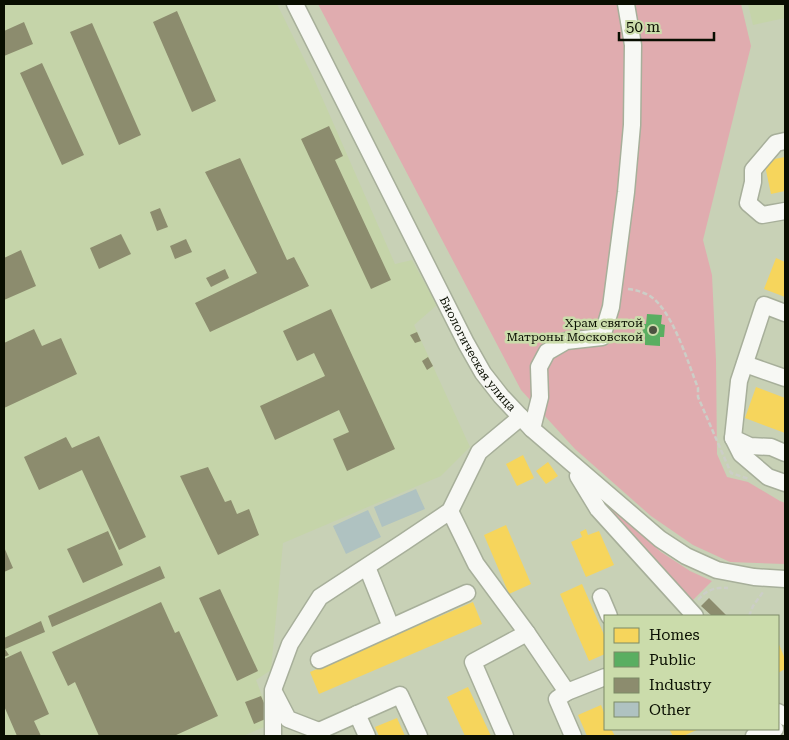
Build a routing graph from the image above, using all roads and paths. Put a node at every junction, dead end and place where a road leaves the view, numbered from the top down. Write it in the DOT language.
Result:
graph roads {
  1 [pos="295,4"];
  2 [pos="626,4"];
  3 [pos="785,141"];
  4 [pos="785,211"];
  5 [pos="614,287"];
  6 [pos="785,313"];
  7 [pos="745,364"];
  8 [pos="785,378"];
  9 [pos="520,417"];
  10 [pos="532,429"];
  11 [pos="733,438"];
  12 [pos="785,453"];
  13 [pos="568,461"];
  14 [pos="752,480"];
  15 [pos="785,483"];
  16 [pos="450,511"];
  17 [pos="367,567"];
  18 [pos="785,579"];
  19 [pos="731,588"];
  20 [pos="755,590"];
  21 [pos="467,593"];
  22 [pos="601,597"];
  23 [pos="609,615"];
  24 [pos="694,615"];
  25 [pos="749,615"];
  26 [pos="391,627"];
  27 [pos="527,633"];
  28 [pos="318,660"];
  29 [pos="604,677"];
  30 [pos="273,690"];
  31 [pos="566,692"];
  32 [pos="357,714"];
  33 [pos="770,730"];
  34 [pos="320,734"];
  35 [pos="273,736"];
  36 [pos="367,736"];
  37 [pos="419,736"];
  38 [pos="505,736"];
  39 [pos="572,736"];
  40 [pos="754,736"];
  1 -- 9 [label="street, Биологическая улица"];
  2 -- 5 [label="street"];
  3 -- 4 [label="street"];
  5 -- 10 [label="street"];
  5 -- 14 [label="path"];
  6 -- 7 [label="street"];
  7 -- 8 [label="street"];
  7 -- 11 [label="street"];
  9 -- 10 [label="street, Биологическая улица"];
  9 -- 16 [label="street"];
  10 -- 13 [label="street, Биологическая улица"];
  11 -- 12 [label="street"];
  11 -- 15 [label="street"];
  13 -- 18 [label="street, Биологическая улица"];
  13 -- 24 [label="street"];
  16 -- 17 [label="street"];
  16 -- 27 [label="street"];
  17 -- 26 [label="street"];
  17 -- 30 [label="street"];
  19 -- 24 [label="path"];
  20 -- 25 [label="path"];
  21 -- 26 [label="street"];
  22 -- 23 [label="street"];
  26 -- 28 [label="street"];
  27 -- 31 [label="street"];
  27 -- 38 [label="street"];
  29 -- 31 [label="street"];
  30 -- 34 [label="street"];
  30 -- 35 [label="street"];
  31 -- 39 [label="street"];
  32 -- 34 [label="street"];
  32 -- 36 [label="street"];
  32 -- 37 [label="street"];
  33 -- 40 [label="street"];
}
